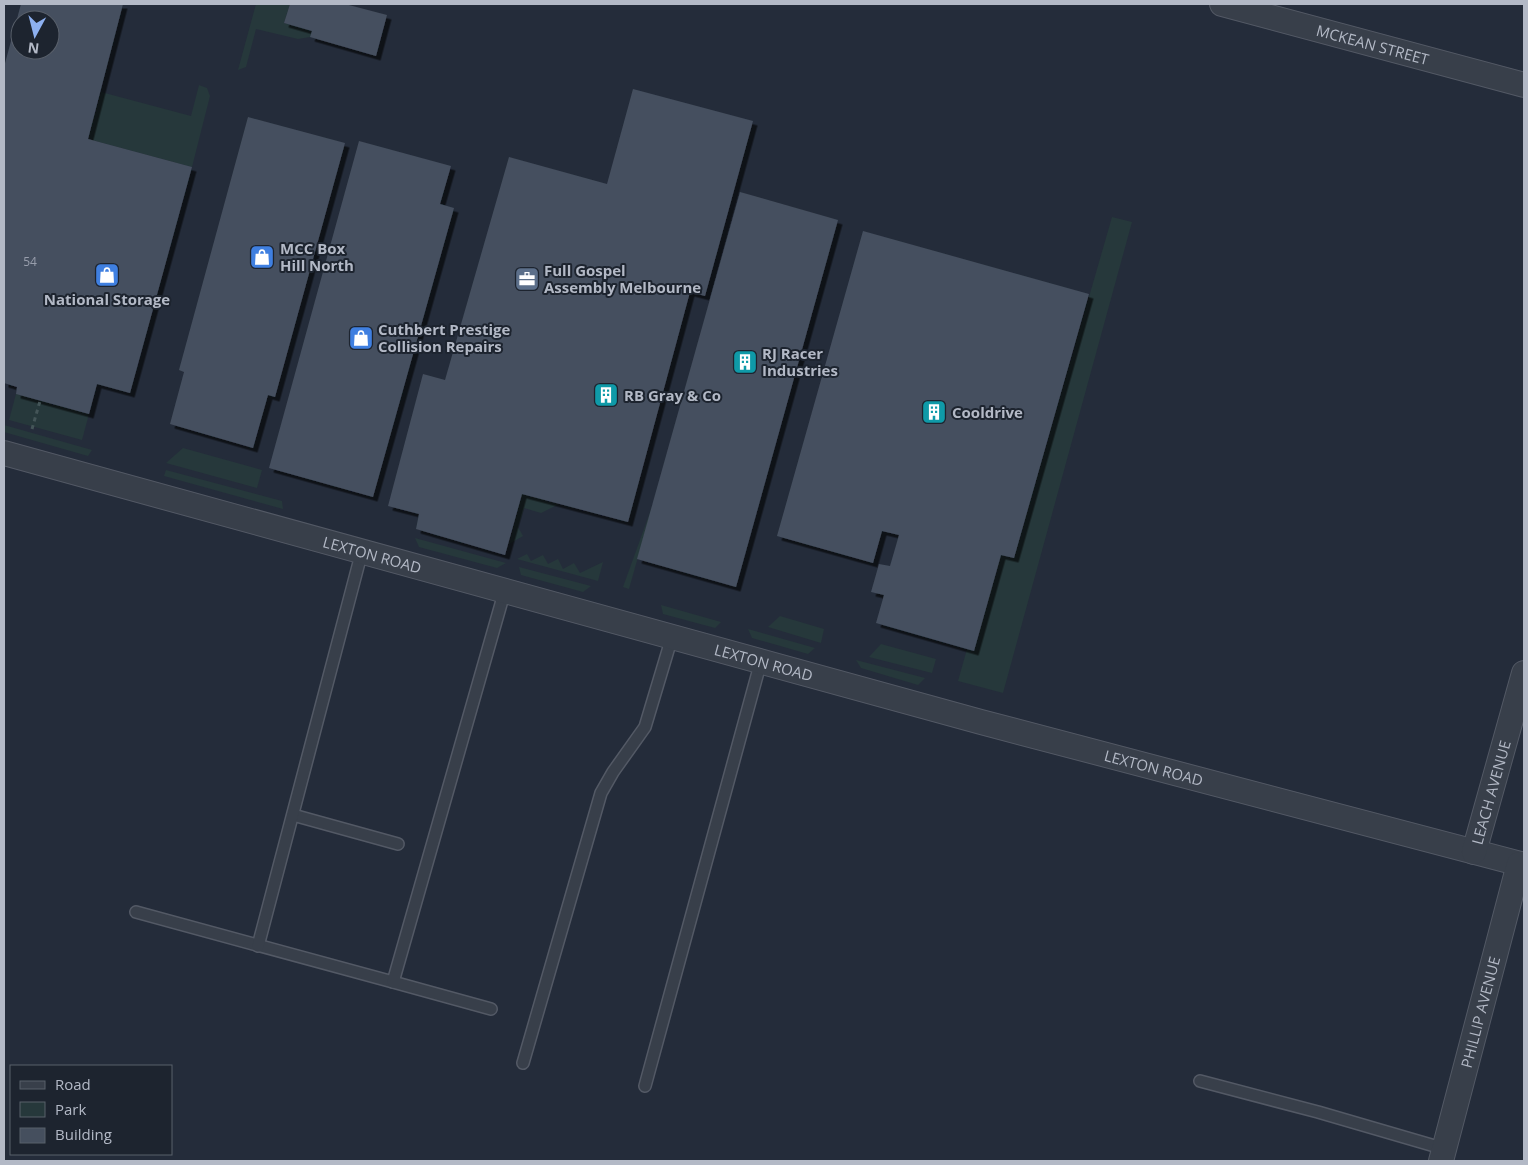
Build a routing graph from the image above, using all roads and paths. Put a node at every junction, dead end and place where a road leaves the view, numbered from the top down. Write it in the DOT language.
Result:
graph roads {
  1 [pos="1227,4"];
  2 [pos="1524,85"];
  3 [pos="40,401"];
  4 [pos="32,429"];
  5 [pos="4,452"];
  6 [pos="362,551"];
  7 [pos="505,590"];
  8 [pos="672,636"];
  9 [pos="761,661"];
  10 [pos="1524,673"];
  11 [pos="293,814"];
  12 [pos="398,844"];
  13 [pos="1474,852"];
  14 [pos="1522,865"];
  15 [pos="136,912"];
  16 [pos="258,946"];
  17 [pos="393,982"];
  18 [pos="491,1010"];
  19 [pos="523,1063"];
  20 [pos="1200,1082"];
  21 [pos="645,1086"];
  22 [pos="1443,1155"];
  1 -- 2 [label="street, MCKEAN STREET"];
  3 -- 4 [label="path"];
  5 -- 6 [label="street, LEXTON ROAD"];
  6 -- 7 [label="street, LEXTON ROAD"];
  6 -- 11 [label="lane"];
  7 -- 8 [label="street, LEXTON ROAD"];
  7 -- 17 [label="lane"];
  8 -- 9 [label="street, LEXTON ROAD"];
  8 -- 19 [label="lane"];
  9 -- 13 [label="street, LEXTON ROAD"];
  9 -- 21 [label="lane"];
  10 -- 13 [label="street, LEACH AVENUE"];
  11 -- 12 [label="lane"];
  11 -- 16 [label="lane"];
  13 -- 14 [label="street, LEXTON ROAD"];
  14 -- 22 [label="street, PHILLIP AVENUE"];
  15 -- 16 [label="lane"];
  16 -- 17 [label="lane"];
  17 -- 18 [label="lane"];
  20 -- 22 [label="lane"];
}
